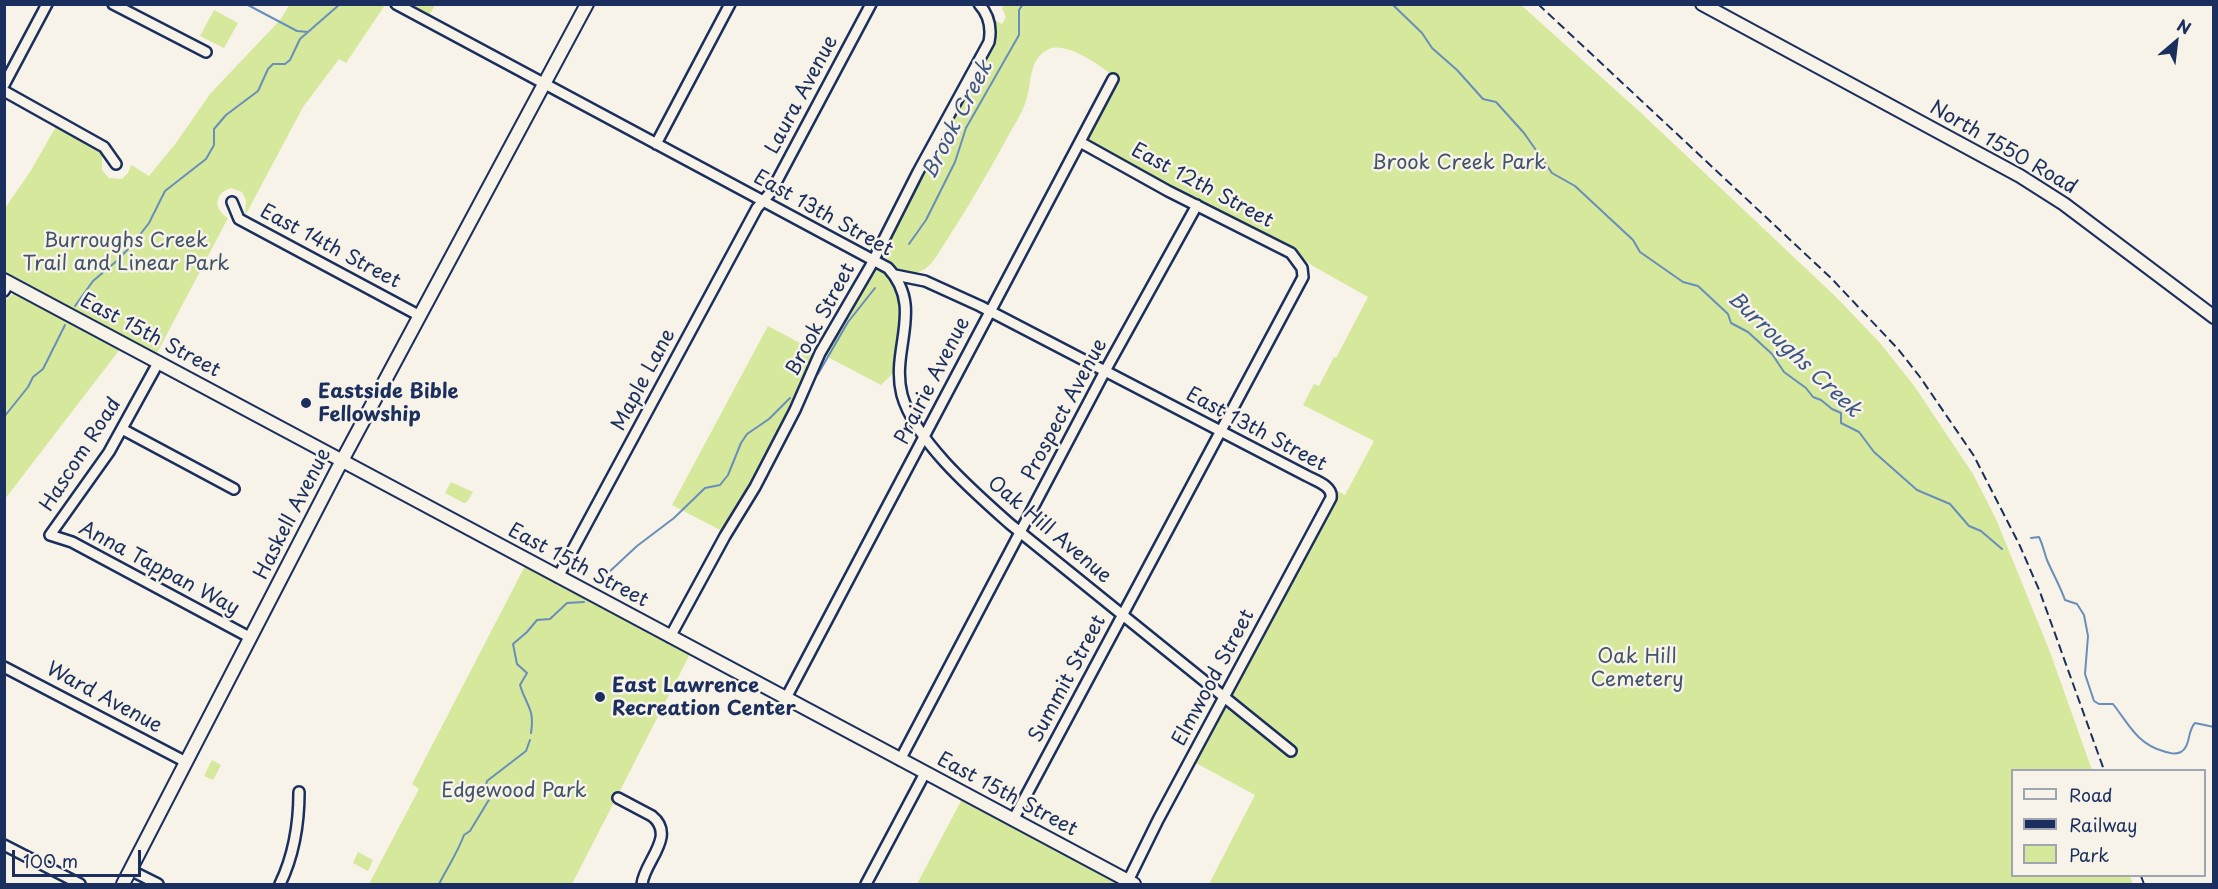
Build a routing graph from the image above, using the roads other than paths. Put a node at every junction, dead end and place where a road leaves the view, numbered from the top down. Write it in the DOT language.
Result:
graph roads {
  1 [pos="47,4"];
  2 [pos="113,4"];
  3 [pos="396,4"];
  4 [pos="587,4"];
  5 [pos="730,4"];
  6 [pos="871,4"];
  7 [pos="979,4"];
  8 [pos="1702,4"];
  9 [pos="206,52"];
  10 [pos="1113,80"];
  11 [pos="545,84"];
  12 [pos="4,85"];
  13 [pos="4,91"];
  14 [pos="1080,142"];
  15 [pos="656,144"];
  16 [pos="116,164"];
  17 [pos="763,201"];
  18 [pos="232,202"];
  19 [pos="1197,205"];
  20 [pos="874,260"];
  21 [pos="1302,268"];
  22 [pos="895,275"];
  23 [pos="6,285"];
  24 [pos="990,311"];
  25 [pos="420,316"];
  26 [pos="2214,317"];
  27 [pos="158,363"];
  28 [pos="1105,371"];
  29 [pos="122,429"];
  30 [pos="1220,432"];
  31 [pos="924,436"];
  32 [pos="342,461"];
  33 [pos="234,489"];
  34 [pos="1332,493"];
  35 [pos="1021,533"];
  36 [pos="50,535"];
  37 [pos="558,577"];
  38 [pos="1122,615"];
  39 [pos="670,637"];
  40 [pos="251,638"];
  41 [pos="4,667"];
  42 [pos="1225,697"];
  43 [pos="786,699"];
  44 [pos="1290,751"];
  45 [pos="900,760"];
  46 [pos="186,762"];
  47 [pos="925,773"];
  48 [pos="299,792"];
  49 [pos="618,798"];
  50 [pos="1013,820"];
  51 [pos="4,845"];
  52 [pos="130,870"];
  53 [pos="1131,883"];
  54 [pos="80,885"];
  55 [pos="123,885"];
  56 [pos="158,885"];
  57 [pos="280,885"];
  58 [pos="642,885"];
  59 [pos="866,885"];
  1 -- 12 [label="street"];
  2 -- 9 [label="street"];
  3 -- 11 [label="street, East 13th Street"];
  4 -- 11 [label="main road, Haskell Avenue"];
  5 -- 15 [label="street"];
  6 -- 17 [label="street, Laura Avenue"];
  7 -- 20 [label="street, Brook Street"];
  8 -- 26 [label="main road, North 1550 Road"];
  10 -- 14 [label="street, Prairie Avenue"];
  11 -- 15 [label="street, East 13th Street"];
  11 -- 25 [label="main road, Haskell Avenue"];
  13 -- 16 [label="street"];
  14 -- 19 [label="street, East 12th Street"];
  14 -- 24 [label="street, Prairie Avenue"];
  15 -- 17 [label="street, East 13th Street"];
  17 -- 20 [label="street, East 13th Street"];
  17 -- 37 [label="street, Maple Lane"];
  18 -- 25 [label="street, East 14th Street"];
  19 -- 21 [label="street, East 12th Street"];
  19 -- 28 [label="street, Prospect Avenue"];
  20 -- 22 [label="street, East 13th Street"];
  20 -- 39 [label="street, Brook Street"];
  21 -- 30 [label="street, Summit Street"];
  22 -- 24 [label="street, East 13th Street"];
  22 -- 31 [label="street, Oak Hill Avenue"];
  23 -- 27 [label="main road, East 15th Street"];
  24 -- 28 [label="street, East 13th Street"];
  24 -- 31 [label="street, Prairie Avenue"];
  25 -- 32 [label="main road, Haskell Avenue"];
  27 -- 29 [label="street, Hascom Road"];
  27 -- 32 [label="main road, East 15th Street"];
  28 -- 30 [label="street, East 13th Street"];
  28 -- 35 [label="street, Prospect Avenue"];
  29 -- 33 [label="street"];
  29 -- 36 [label="street, Hascom Road"];
  30 -- 34 [label="street, East 13th Street"];
  30 -- 38 [label="street, Summit Street"];
  31 -- 35 [label="street, Oak Hill Avenue"];
  31 -- 43 [label="street, Prairie Avenue"];
  32 -- 37 [label="main road, East 15th Street"];
  32 -- 40 [label="main road, Haskell Avenue"];
  34 -- 42 [label="street, Elmwood Street"];
  35 -- 38 [label="street, Oak Hill Avenue"];
  35 -- 45 [label="street, Prospect Avenue"];
  36 -- 40 [label="street, Anna Tappan Way"];
  37 -- 39 [label="main road, East 15th Street"];
  38 -- 42 [label="street, Oak Hill Avenue"];
  38 -- 50 [label="street, Summit Street"];
  39 -- 43 [label="main road, East 15th Street"];
  40 -- 46 [label="main road, Haskell Avenue"];
  41 -- 46 [label="street, Ward Avenue"];
  42 -- 44 [label="street, Oak Hill Avenue"];
  42 -- 53 [label="street, Elmwood Street"];
  43 -- 45 [label="main road, East 15th Street"];
  45 -- 47 [label="main road, East 15th Street"];
  46 -- 52 [label="main road, Haskell Avenue"];
  47 -- 50 [label="main road, East 15th Street"];
  47 -- 59 [label="street"];
  48 -- 57 [label="street"];
  49 -- 58 [label="street"];
  50 -- 53 [label="main road, East 15th Street"];
  51 -- 54 [label="street"];
  52 -- 55 [label="main road, Haskell Avenue"];
  52 -- 56 [label="street"];
}
